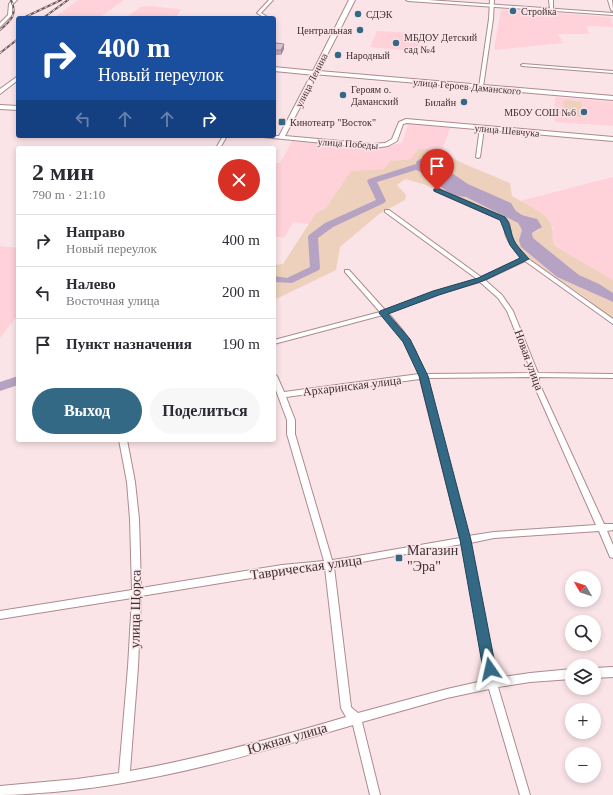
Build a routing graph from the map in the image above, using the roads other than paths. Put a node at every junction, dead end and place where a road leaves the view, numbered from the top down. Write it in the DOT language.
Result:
graph roads {
  1 [pos="15,0"];
  2 [pos="271,0"];
  3 [pos="352,0"];
  4 [pos="408,0"];
  5 [pos="492,0"];
  6 [pos="551,0"];
  7 [pos="610,0"];
  8 [pos="434,1"];
  9 [pos="491,6"];
  10 [pos="552,10"];
  11 [pos="613,10"];
  12 [pos="613,14"];
  13 [pos="264,16"];
  14 [pos="0,26"];
  15 [pos="523,65"];
  16 [pos="276,69"];
  17 [pos="613,72"];
  18 [pos="315,73"];
  19 [pos="16,80"];
  20 [pos="481,87"];
  21 [pos="0,92"];
  22 [pos="613,98"];
  23 [pos="0,108"];
  24 [pos="16,110"];
  25 [pos="401,123"];
  26 [pos="482,128"];
  27 [pos="276,137"];
  28 [pos="281,138"];
  29 [pos="613,140"];
  30 [pos="478,157"];
  31 [pos="437,190"];
  32 [pos="387,211"];
  33 [pos="525,259"];
  34 [pos="347,270"];
  35 [pos="480,280"];
  36 [pos="383,313"];
  37 [pos="613,322"];
  38 [pos="276,341"];
  39 [pos="536,375"];
  40 [pos="423,376"];
  41 [pos="613,376"];
  42 [pos="276,381"];
  43 [pos="282,395"];
  44 [pos="123,442"];
  45 [pos="602,527"];
  46 [pos="613,527"];
  47 [pos="465,540"];
  48 [pos="613,554"];
  49 [pos="329,564"];
  50 [pos="136,592"];
  51 [pos="0,615"];
  52 [pos="601,672"];
  53 [pos="613,672"];
  54 [pos="565,674"];
  55 [pos="492,683"];
  56 [pos="356,718"];
  57 [pos="124,778"];
  58 [pos="0,791"];
  59 [pos="375,795"];
  60 [pos="525,795"];
  1 -- 14 [label="main road"];
  2 -- 13 [label="street"];
  3 -- 18 [label="main road, улица Ленина"];
  4 -- 8 [label="main road"];
  5 -- 9 [label="street"];
  6 -- 10 [label="street"];
  7 -- 11 [label="main road"];
  8 -- 9 [label="main road"];
  9 -- 10 [label="main road"];
  9 -- 20 [label="street"];
  10 -- 12 [label="main road"];
  15 -- 17 [label="street"];
  16 -- 18 [label="main road, улица Героев Даманского"];
  18 -- 22 [label="main road, улица Героев Даманского"];
  18 -- 28 [label="street, улица Ленина"];
  19 -- 21 [label="street"];
  23 -- 24 [label="street"];
  25 -- 26 [label="street, улица Шевчука"];
  25 -- 28 [label="street, улица Победы"];
  26 -- 29 [label="street, улица Шевчука"];
  26 -- 30 [label="street"];
  27 -- 28 [label="street, улица Победы"];
  31 -- 33 [label="street"];
  32 -- 35 [label="street, Новая улица"];
  33 -- 35 [label="street"];
  33 -- 37 [label="street"];
  34 -- 36 [label="street"];
  35 -- 36 [label="street"];
  35 -- 39 [label="street, Новая улица"];
  36 -- 38 [label="street"];
  36 -- 40 [label="street"];
  39 -- 40 [label="street, Архаринская улица"];
  39 -- 41 [label="street, Архаринская улица"];
  39 -- 45 [label="street, Новая улица"];
  40 -- 43 [label="street, Архаринская улица"];
  40 -- 47 [label="street"];
  42 -- 43 [label="street"];
  43 -- 49 [label="street"];
  44 -- 50 [label="street, улица Щорса"];
  45 -- 46 [label="street, Таврическая улица"];
  45 -- 47 [label="street, Таврическая улица"];
  45 -- 48 [label="street, Новая улица"];
  47 -- 49 [label="street, Таврическая улица"];
  47 -- 55 [label="street"];
  49 -- 50 [label="street, Таврическая улица"];
  49 -- 56 [label="street"];
  50 -- 51 [label="street, Таврическая улица"];
  50 -- 57 [label="street, улица Щорса"];
  52 -- 53 [label="street"];
  54 -- 55 [label="street, Южная улица"];
  55 -- 56 [label="street, Южная улица"];
  55 -- 60 [label="street"];
  56 -- 57 [label="street, Южная улица"];
  56 -- 59 [label="street"];
  57 -- 58 [label="street, Южная улица"];
}
